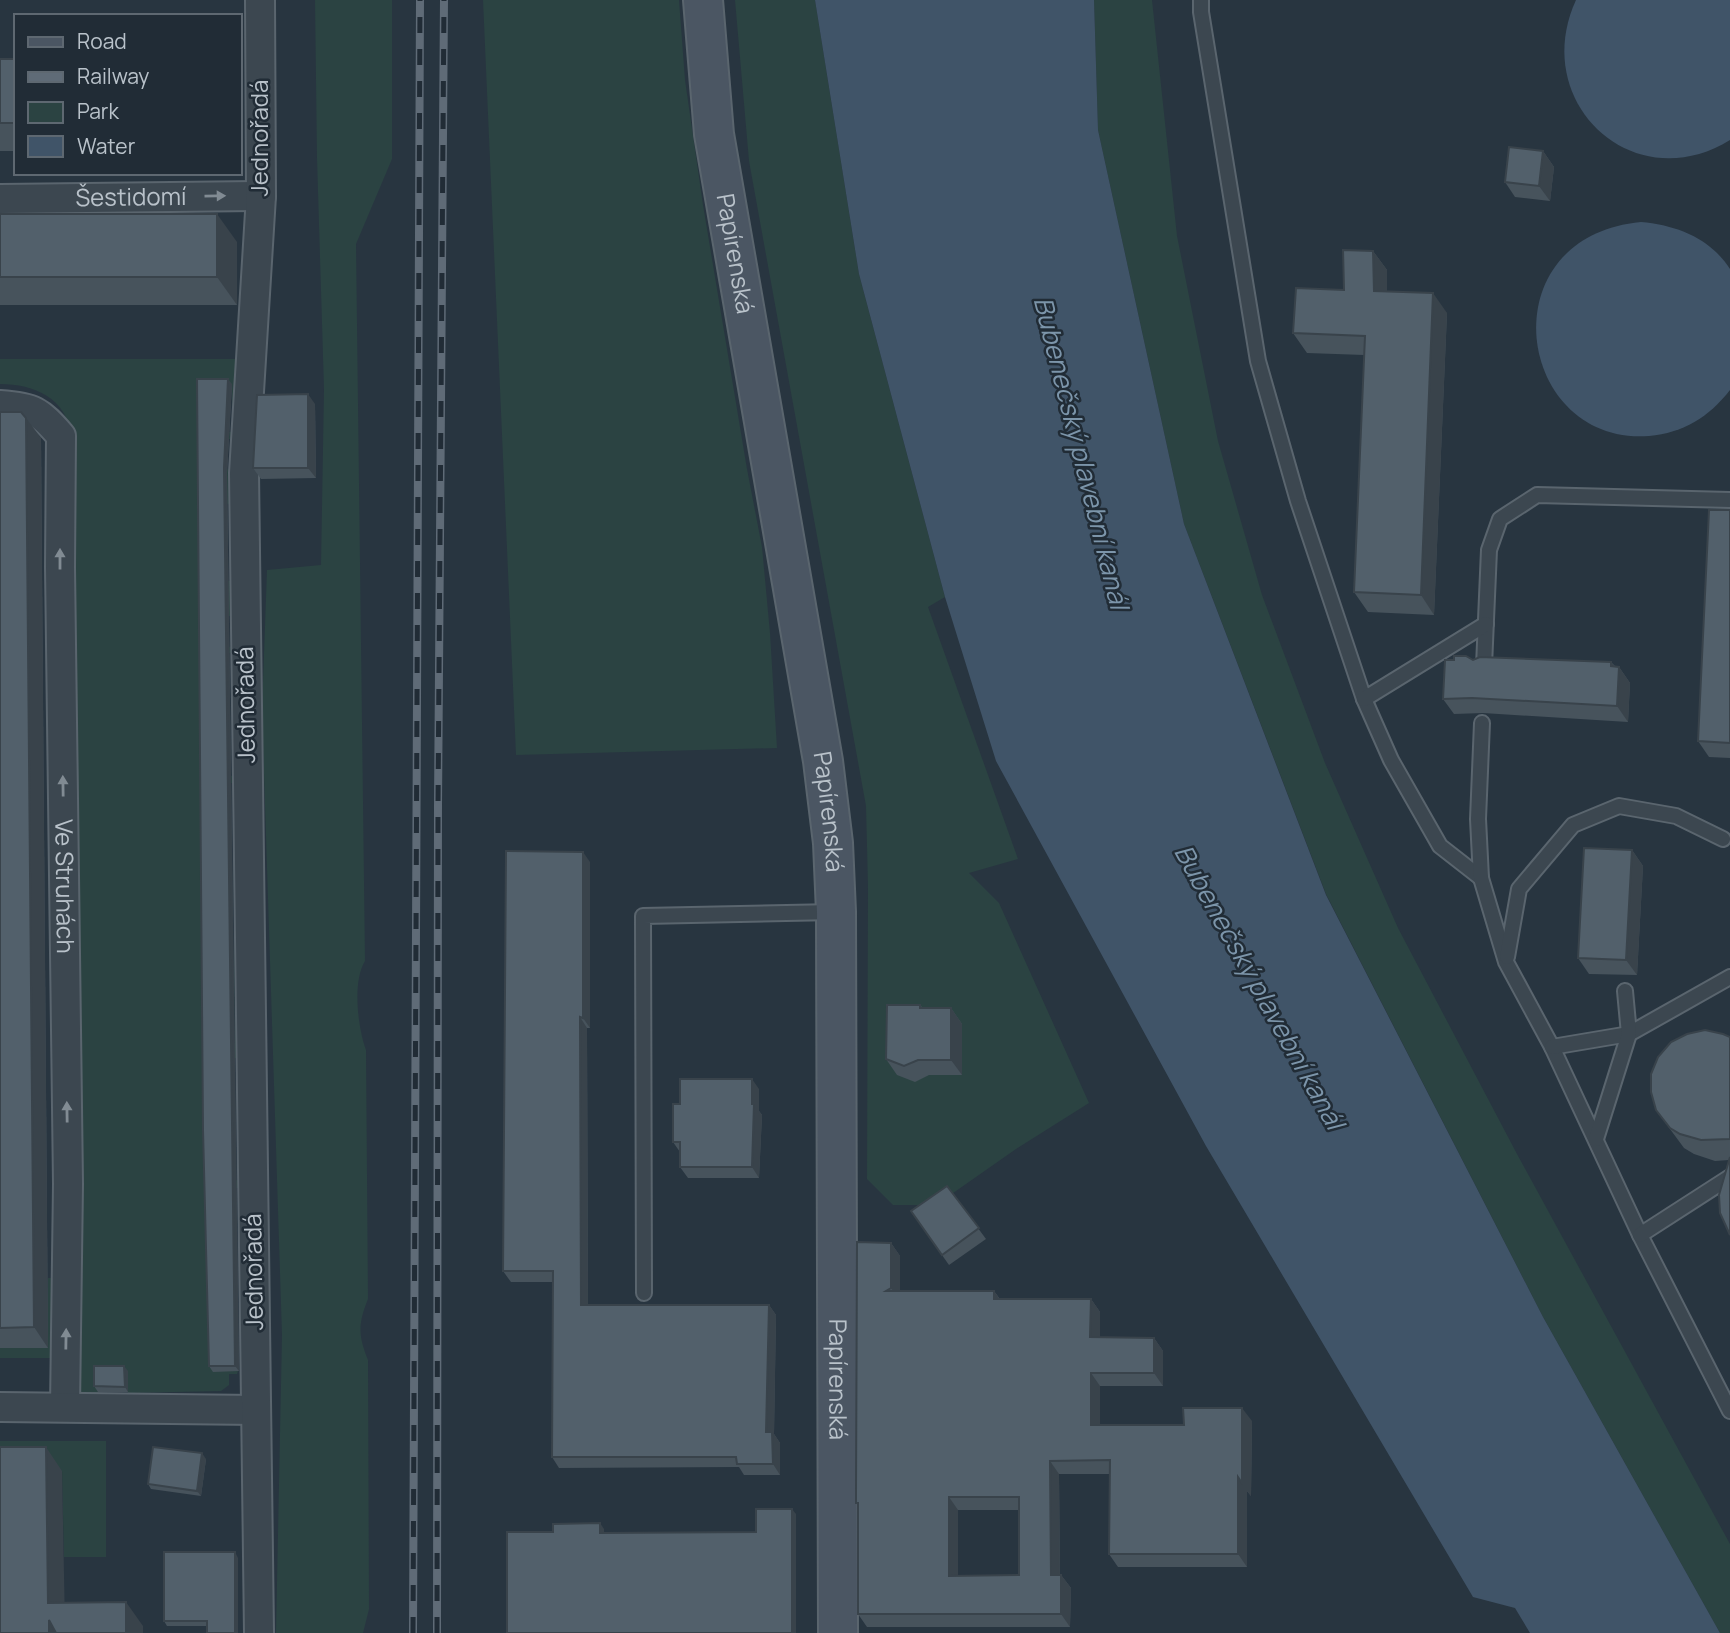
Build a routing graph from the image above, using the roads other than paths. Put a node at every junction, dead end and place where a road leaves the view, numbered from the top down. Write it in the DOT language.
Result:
graph roads {
  1 [pos="260,0"];
  2 [pos="704,0"];
  3 [pos="1201,0"];
  4 [pos="261,195"];
  5 [pos="0,199"];
  6 [pos="0,405"];
  7 [pos="1730,500"];
  8 [pos="1486,624"];
  9 [pos="1484,666"];
  10 [pos="1364,699"];
  11 [pos="1482,723"];
  12 [pos="1724,839"];
  13 [pos="1482,878"];
  14 [pos="836,912"];
  15 [pos="1506,962"];
  16 [pos="1730,977"];
  17 [pos="1625,991"];
  18 [pos="1629,1034"];
  19 [pos="1552,1047"];
  20 [pos="1596,1139"];
  21 [pos="1730,1177"];
  22 [pos="1640,1235"];
  23 [pos="644,1293"];
  24 [pos="0,1407"];
  25 [pos="65,1408"];
  26 [pos="256,1410"];
  27 [pos="1730,1412"];
  28 [pos="258,1633"];
  29 [pos="838,1633"];
  1 -- 4 [label="street, Jednořadá"];
  2 -- 14 [label="street, Papírenská"];
  3 -- 10 [label="lane"];
  5 -- 4 [label="street, Šestidomí, one-way"];
  4 -- 26 [label="street, Jednořadá"];
  25 -- 6 [label="street, Ve Struhách, one-way"];
  7 -- 8 [label="lane"];
  8 -- 9 [label="lane"];
  8 -- 10 [label="lane"];
  10 -- 13 [label="lane"];
  11 -- 13 [label="lane"];
  12 -- 15 [label="lane"];
  13 -- 15 [label="lane"];
  14 -- 23 [label="lane"];
  14 -- 29 [label="street, Papírenská"];
  15 -- 19 [label="lane"];
  16 -- 18 [label="lane"];
  17 -- 18 [label="lane"];
  18 -- 19 [label="lane"];
  18 -- 20 [label="lane"];
  19 -- 20 [label="lane"];
  20 -- 22 [label="lane"];
  21 -- 22 [label="lane"];
  22 -- 27 [label="lane"];
  24 -- 25 [label="street"];
  25 -- 26 [label="street"];
  26 -- 28 [label="street, Jednořadá"];
}
